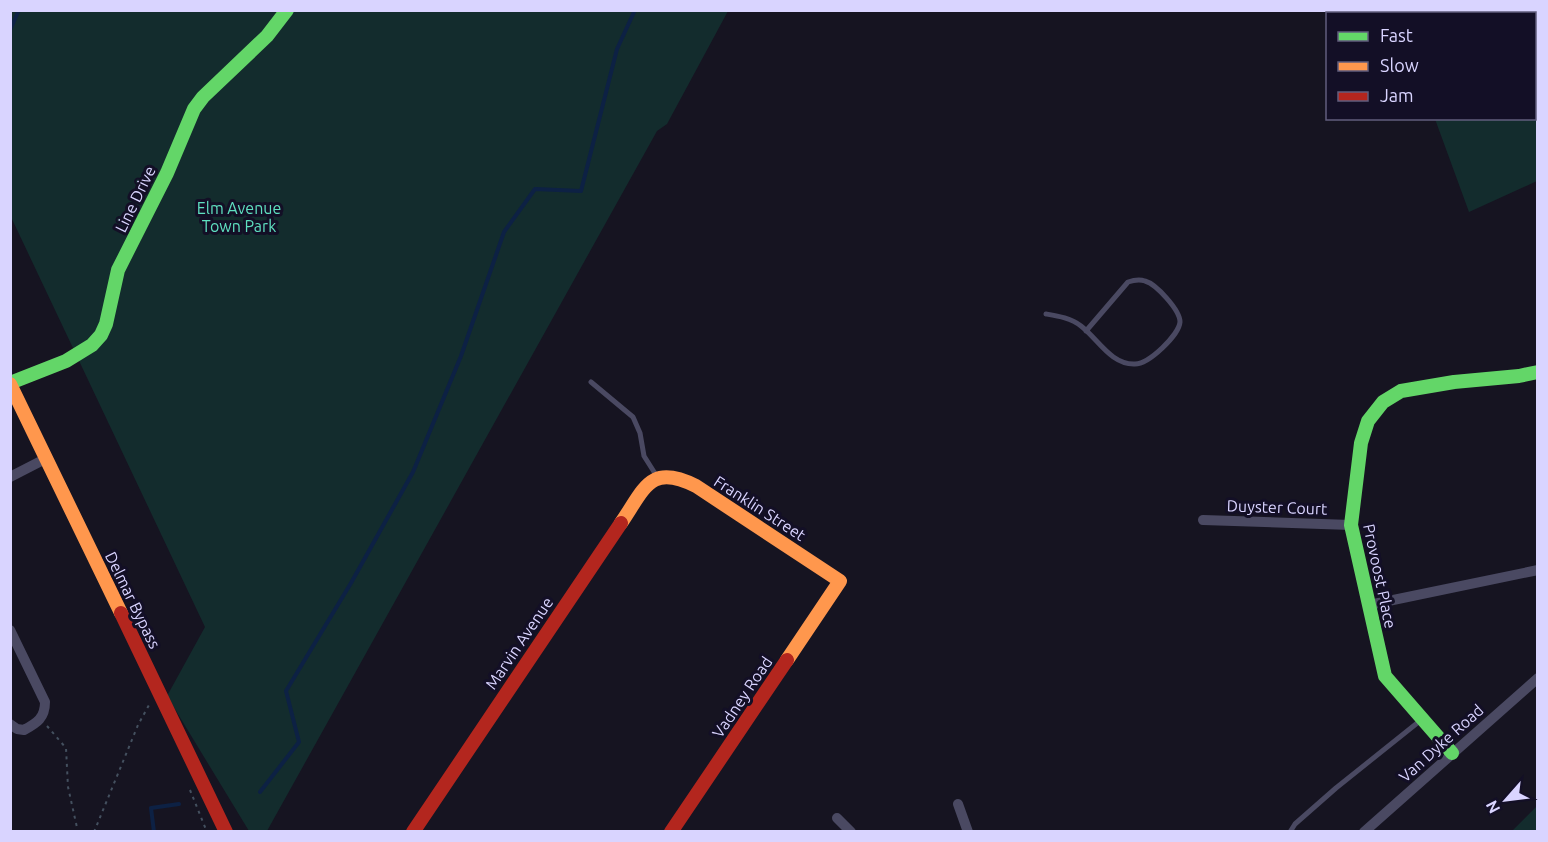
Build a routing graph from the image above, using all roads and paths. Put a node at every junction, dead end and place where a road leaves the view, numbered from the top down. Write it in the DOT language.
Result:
graph roads {
  1 [pos="287,10"];
  2 [pos="1046,314"];
  3 [pos="1086,331"];
  4 [pos="1538,372"];
  5 [pos="591,382"];
  6 [pos="10,383"];
  7 [pos="47,459"];
  8 [pos="657,476"];
  9 [pos="10,477"];
  10 [pos="1203,520"];
  11 [pos="1351,525"];
  12 [pos="1538,570"];
  13 [pos="840,580"];
  14 [pos="1369,605"];
  15 [pos="10,630"];
  16 [pos="1538,678"];
  17 [pos="149,705"];
  18 [pos="41,719"];
  19 [pos="1422,719"];
  20 [pos="10,724"];
  21 [pos="1452,753"];
  22 [pos="958,804"];
  23 [pos="837,818"];
  24 [pos="78,831"];
  25 [pos="94,831"];
  26 [pos="226,831"];
  27 [pos="413,831"];
  28 [pos="671,831"];
  29 [pos="851,831"];
  30 [pos="968,831"];
  31 [pos="1290,831"];
  32 [pos="1364,831"];
  1 -- 6 [label="street, Line Drive"];
  2 -- 3 [label="lane"];
  3 -- 3 [label="lane"];
  4 -- 11 [label="street, Provoost Place"];
  5 -- 8 [label="lane"];
  6 -- 7 [label="street, Delmar Bypass"];
  7 -- 9 [label="street"];
  7 -- 26 [label="street, Delmar Bypass"];
  8 -- 13 [label="street, Franklin Street"];
  8 -- 27 [label="street, Marvin Avenue"];
  10 -- 11 [label="street, Duyster Court"];
  11 -- 14 [label="street, Provoost Place"];
  12 -- 14 [label="street"];
  13 -- 28 [label="street, Vadney Road"];
  14 -- 19 [label="street, Provoost Place"];
  15 -- 18 [label="street"];
  16 -- 21 [label="street, Van Dyke Road"];
  17 -- 25 [label="path"];
  18 -- 20 [label="street"];
  18 -- 24 [label="path"];
  19 -- 21 [label="street, Provoost Place"];
  19 -- 31 [label="lane"];
  21 -- 32 [label="street, Van Dyke Road"];
  22 -- 30 [label="street"];
  23 -- 29 [label="street"];
}
